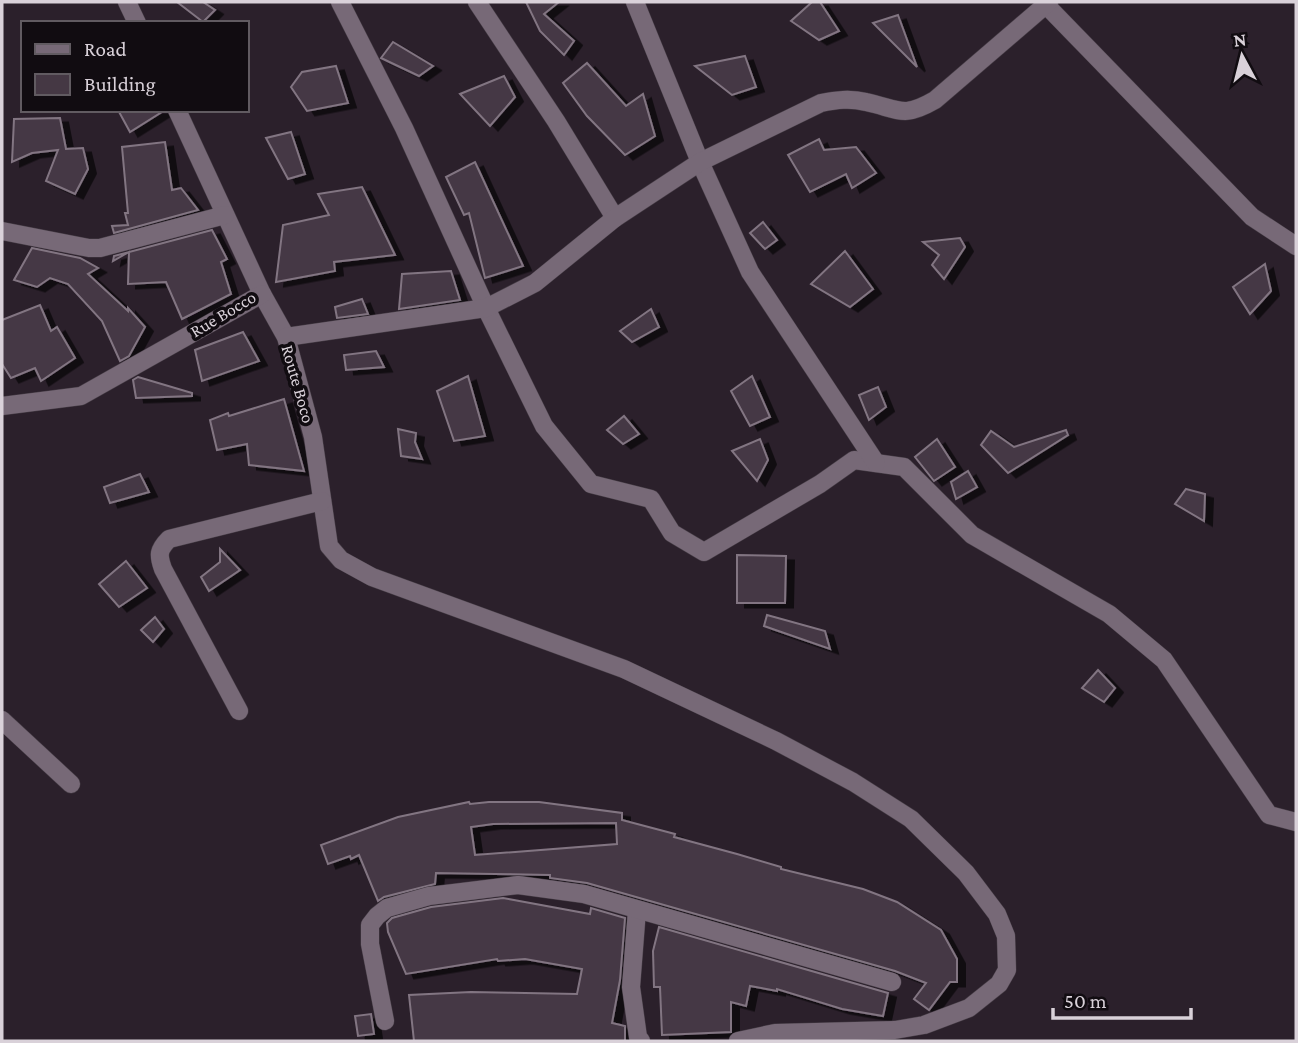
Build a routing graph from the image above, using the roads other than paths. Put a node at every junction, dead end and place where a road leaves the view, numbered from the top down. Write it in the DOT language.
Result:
graph roads {
  1 [pos="127,2"];
  2 [pos="340,2"];
  3 [pos="477,2"];
  4 [pos="635,2"];
  5 [pos="1047,3"];
  6 [pos="136,21"];
  7 [pos="178,112"];
  8 [pos="700,162"];
  9 [pos="225,215"];
  10 [pos="615,218"];
  11 [pos="2,231"];
  12 [pos="1296,246"];
  13 [pos="262,294"];
  14 [pos="486,308"];
  15 [pos="286,337"];
  16 [pos="2,406"];
  17 [pos="876,463"];
  18 [pos="322,501"];
  19 [pos="239,711"];
  20 [pos="2,720"];
  21 [pos="71,784"];
  22 [pos="1296,822"];
  23 [pos="637,910"];
  24 [pos="892,982"];
  25 [pos="385,1021"];
  26 [pos="641,1041"];
  27 [pos="738,1041"];
  1 -- 6 [label="street"];
  2 -- 14 [label="street"];
  3 -- 10 [label="street"];
  4 -- 8 [label="street"];
  5 -- 8 [label="street"];
  5 -- 12 [label="street"];
  7 -- 9 [label="street, Rue Bocco"];
  8 -- 10 [label="street"];
  8 -- 17 [label="street"];
  9 -- 11 [label="street"];
  9 -- 13 [label="street, Rue Bocco"];
  10 -- 14 [label="street"];
  13 -- 15 [label="street, Route Boco"];
  13 -- 16 [label="street, Rue Bocco"];
  14 -- 15 [label="street"];
  14 -- 17 [label="street"];
  15 -- 18 [label="street, Route Boco"];
  17 -- 22 [label="street"];
  18 -- 19 [label="street"];
  18 -- 27 [label="street, Route Boco"];
  20 -- 21 [label="street"];
  23 -- 24 [label="street"];
  23 -- 25 [label="street"];
  23 -- 26 [label="street"];
}
